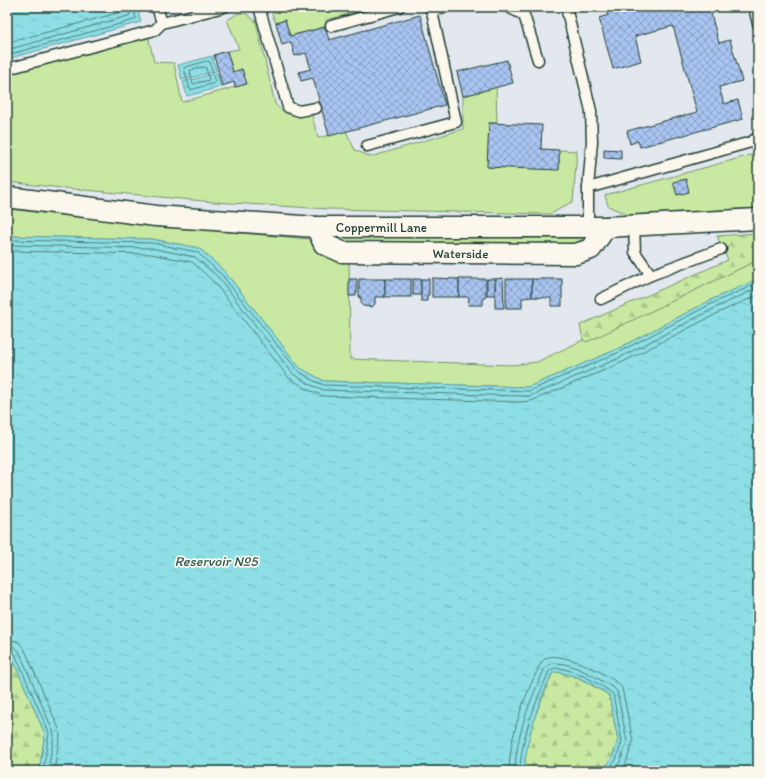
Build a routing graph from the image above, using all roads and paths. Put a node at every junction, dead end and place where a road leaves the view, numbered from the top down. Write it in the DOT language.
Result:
graph roads {
  1 [pos="157,7"];
  2 [pos="224,7"];
  3 [pos="259,7"];
  4 [pos="399,7"];
  5 [pos="446,7"];
  6 [pos="508,7"];
  7 [pos="566,7"];
  8 [pos="754,7"];
  9 [pos="431,8"];
  10 [pos="162,23"];
  11 [pos="758,24"];
  12 [pos="331,26"];
  13 [pos="538,60"];
  14 [pos="7,69"];
  15 [pos="316,108"];
  16 [pos="758,137"];
  17 [pos="367,146"];
  18 [pos="588,188"];
  19 [pos="7,198"];
  20 [pos="758,219"];
  21 [pos="634,226"];
  22 [pos="316,227"];
  23 [pos="597,227"];
  24 [pos="721,249"];
  25 [pos="651,275"];
  26 [pos="601,299"];
  1 -- 10 [label="lane"];
  2 -- 10 [label="lane"];
  3 -- 15 [label="lane"];
  4 -- 12 [label="lane"];
  5 -- 9 [label="lane"];
  6 -- 13 [label="lane"];
  7 -- 18 [label="lane"];
  8 -- 11 [label="lane"];
  9 -- 17 [label="lane"];
  10 -- 14 [label="lane"];
  16 -- 18 [label="lane"];
  18 -- 23 [label="lane"];
  19 -- 22 [label="street, Coppermill Lane"];
  20 -- 21 [label="street, Coppermill Lane"];
  21 -- 23 [label="street, Coppermill Lane"];
  21 -- 25 [label="lane"];
  22 -- 23 [label="street, Coppermill Lane"];
  22 -- 23 [label="street, Waterside"];
  24 -- 25 [label="lane"];
  25 -- 26 [label="lane"];
}
